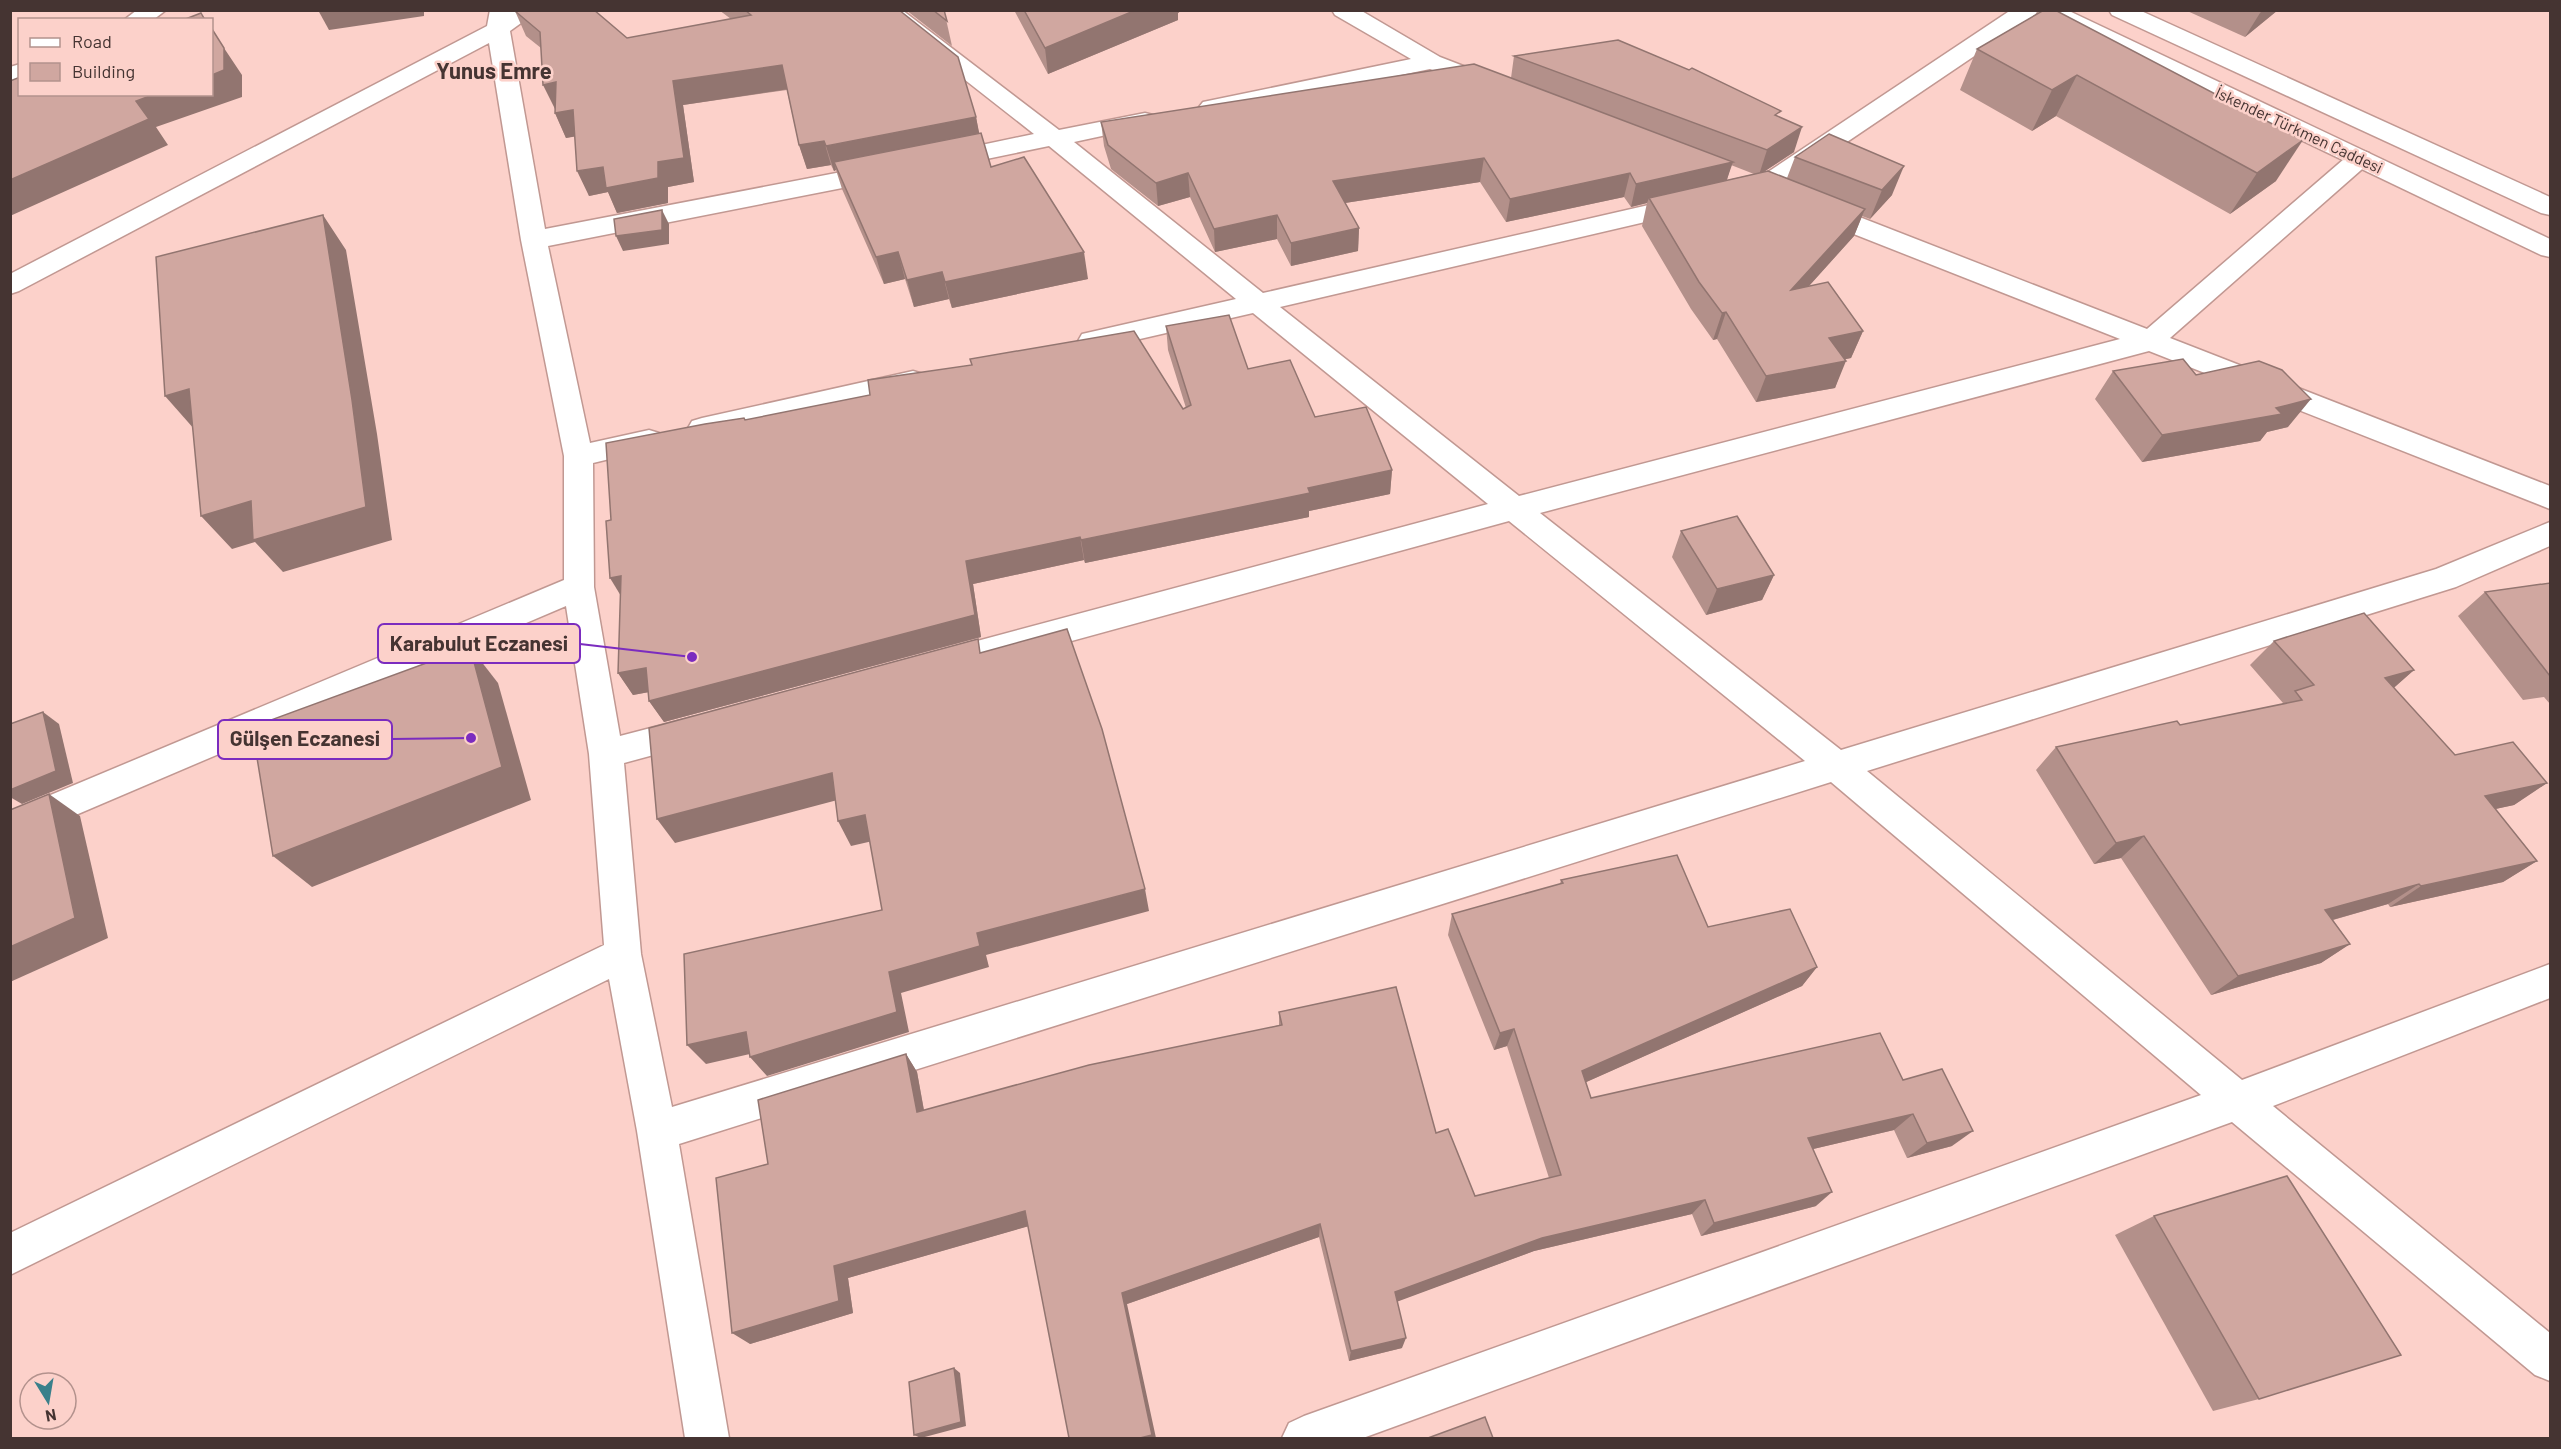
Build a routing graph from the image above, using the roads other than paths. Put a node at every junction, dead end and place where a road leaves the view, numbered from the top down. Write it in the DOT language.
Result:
graph roads {
  1 [pos="155,10"];
  2 [pos="528,10"];
  3 [pos="887,10"];
  4 [pos="1343,10"];
  5 [pos="2027,10"];
  6 [pos="2048,10"];
  7 [pos="2120,10"];
  8 [pos="139,18"];
  9 [pos="499,20"];
  10 [pos="1432,62"];
  11 [pos="1510,92"];
  12 [pos="1054,138"];
  13 [pos="2360,158"];
  14 [pos="1721,173"];
  15 [pos="1761,188"];
  16 [pos="2550,207"];
  17 [pos="534,240"];
  18 [pos="2550,249"];
  19 [pos="10,285"];
  20 [pos="1259,304"];
  21 [pos="2150,341"];
  22 [pos="1063,348"];
  23 [pos="936,376"];
  24 [pos="578,456"];
  25 [pos="2550,498"];
  26 [pos="1513,508"];
  27 [pos="2550,533"];
  28 [pos="579,587"];
  29 [pos="916,670"];
  30 [pos="721,723"];
  31 [pos="606,754"];
  32 [pos="1836,765"];
  33 [pos="10,828"];
  34 [pos="623,954"];
  35 [pos="2550,981"];
  36 [pos="2237,1101"];
  37 [pos="657,1131"];
  38 [pos="10,1255"];
  39 [pos="2550,1360"];
  40 [pos="707,1438"];
  41 [pos="1304,1438"];
  1 -- 8 [label="street"];
  2 -- 9 [label="street"];
  3 -- 12 [label="street"];
  4 -- 10 [label="street"];
  5 -- 15 [label="street"];
  6 -- 13 [label="street, İskender Türkmen Caddesi"];
  7 -- 16 [label="street, İskender Türkmen Caddesi"];
  9 -- 17 [label="street"];
  9 -- 19 [label="street"];
  10 -- 11 [label="street"];
  10 -- 12 [label="street"];
  12 -- 17 [label="street"];
  12 -- 20 [label="street"];
  13 -- 18 [label="street, İskender Türkmen Caddesi"];
  13 -- 21 [label="street"];
  14 -- 15 [label="street"];
  15 -- 20 [label="street"];
  15 -- 21 [label="street"];
  17 -- 24 [label="street"];
  20 -- 22 [label="street"];
  20 -- 26 [label="street"];
  21 -- 25 [label="street"];
  21 -- 26 [label="street"];
  23 -- 24 [label="street"];
  24 -- 28 [label="street"];
  26 -- 29 [label="street"];
  26 -- 32 [label="street"];
  27 -- 32 [label="street"];
  28 -- 31 [label="street"];
  28 -- 33 [label="street"];
  30 -- 31 [label="street"];
  31 -- 34 [label="street"];
  32 -- 36 [label="street"];
  32 -- 37 [label="street"];
  34 -- 37 [label="street"];
  34 -- 38 [label="street"];
  35 -- 36 [label="street"];
  36 -- 39 [label="street"];
  36 -- 41 [label="street"];
  37 -- 40 [label="street"];
}
